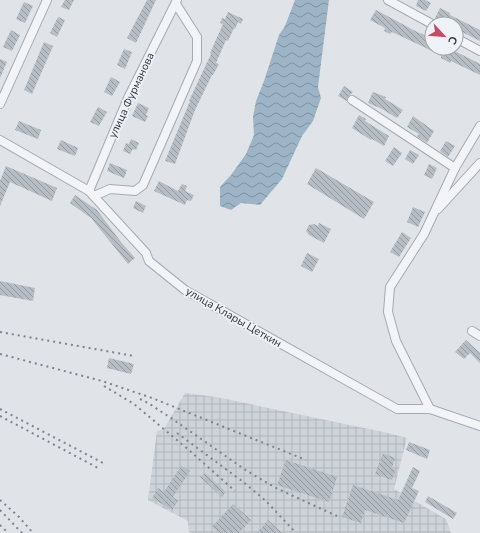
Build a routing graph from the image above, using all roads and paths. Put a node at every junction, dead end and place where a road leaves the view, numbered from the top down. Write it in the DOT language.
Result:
graph roads {
  1 [pos="47,0"];
  2 [pos="388,0"];
  3 [pos="176,2"];
  4 [pos="424,20"];
  5 [pos="464,42"];
  6 [pos="480,51"];
  7 [pos="352,100"];
  8 [pos="0,104"];
  9 [pos="480,126"];
  10 [pos="0,140"];
  11 [pos="480,163"];
  12 [pos="455,168"];
  13 [pos="477,172"];
  14 [pos="92,194"];
  15 [pos="432,216"];
  16 [pos="472,331"];
  17 [pos="480,336"];
  18 [pos="430,409"];
  19 [pos="480,426"];
  1 -- 8 [label="street"];
  2 -- 4 [label="street"];
  3 -- 14 [label="street, улица Фурманова"];
  3 -- 14 [label="street"];
  5 -- 6 [label="street"];
  7 -- 12 [label="street"];
  9 -- 12 [label="street"];
  10 -- 14 [label="street, улица Клары Цеткин"];
  11 -- 13 [label="street"];
  12 -- 15 [label="street"];
  13 -- 15 [label="street"];
  14 -- 18 [label="street, улица Клары Цеткин"];
  15 -- 18 [label="street"];
  16 -- 17 [label="street"];
  18 -- 19 [label="street, улица Клары Цеткин"];
}
